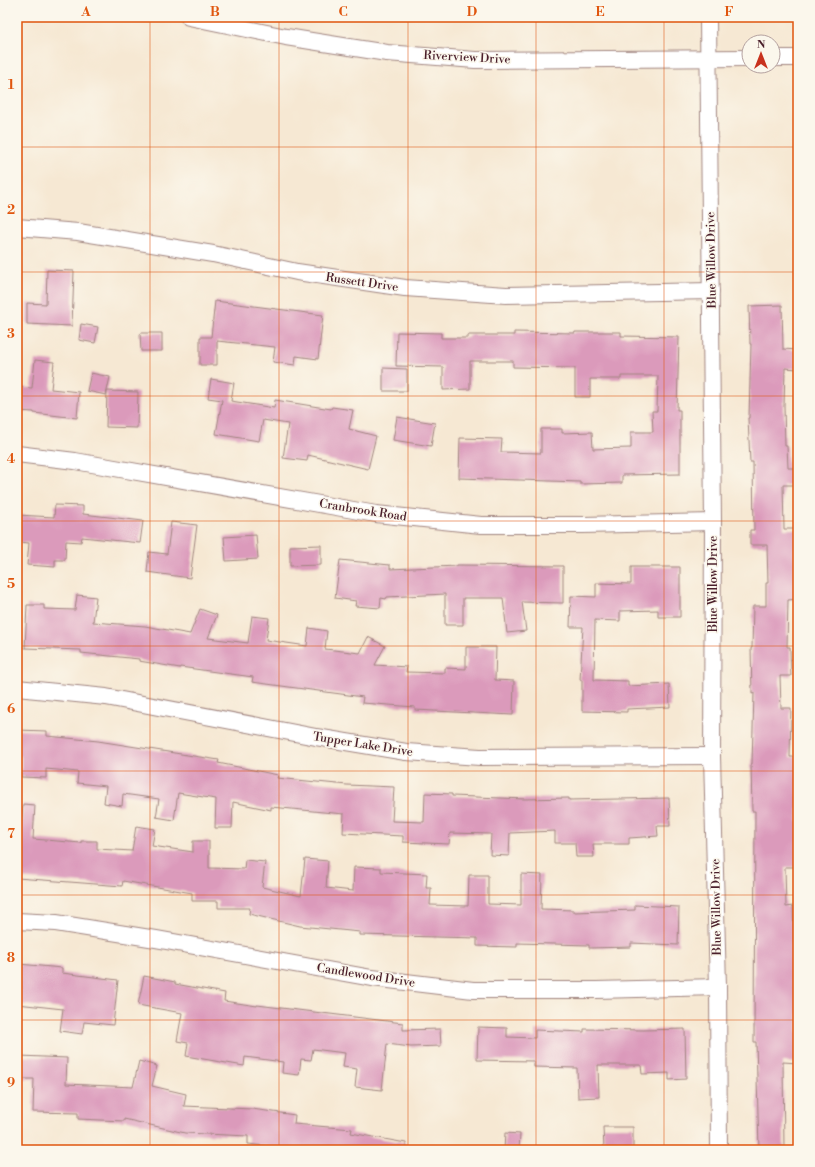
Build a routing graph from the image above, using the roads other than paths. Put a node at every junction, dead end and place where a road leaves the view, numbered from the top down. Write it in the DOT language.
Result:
graph roads {
  1 [pos="189,17"];
  2 [pos="708,17"];
  3 [pos="709,58"];
  4 [pos="741,58"];
  5 [pos="781,58"];
  6 [pos="798,58"];
  7 [pos="17,227"];
  8 [pos="711,291"];
  9 [pos="17,454"];
  10 [pos="713,522"];
  11 [pos="17,688"];
  12 [pos="712,756"];
  13 [pos="17,921"];
  14 [pos="718,987"];
  15 [pos="719,1150"];
  1 -- 3 [label="street, Riverview Drive"];
  2 -- 3 [label="street, Blue Willow Drive"];
  3 -- 4 [label="street, Riverview Drive"];
  3 -- 8 [label="street, Blue Willow Drive"];
  5 -- 6 [label="street"];
  7 -- 8 [label="street, Russett Drive"];
  8 -- 10 [label="street, Blue Willow Drive"];
  9 -- 10 [label="street, Cranbrook Road"];
  10 -- 12 [label="street, Blue Willow Drive"];
  11 -- 12 [label="street, Tupper Lake Drive"];
  12 -- 14 [label="street, Blue Willow Drive"];
  13 -- 14 [label="street, Candlewood Drive"];
  14 -- 15 [label="street, Blue Willow Drive"];
}
